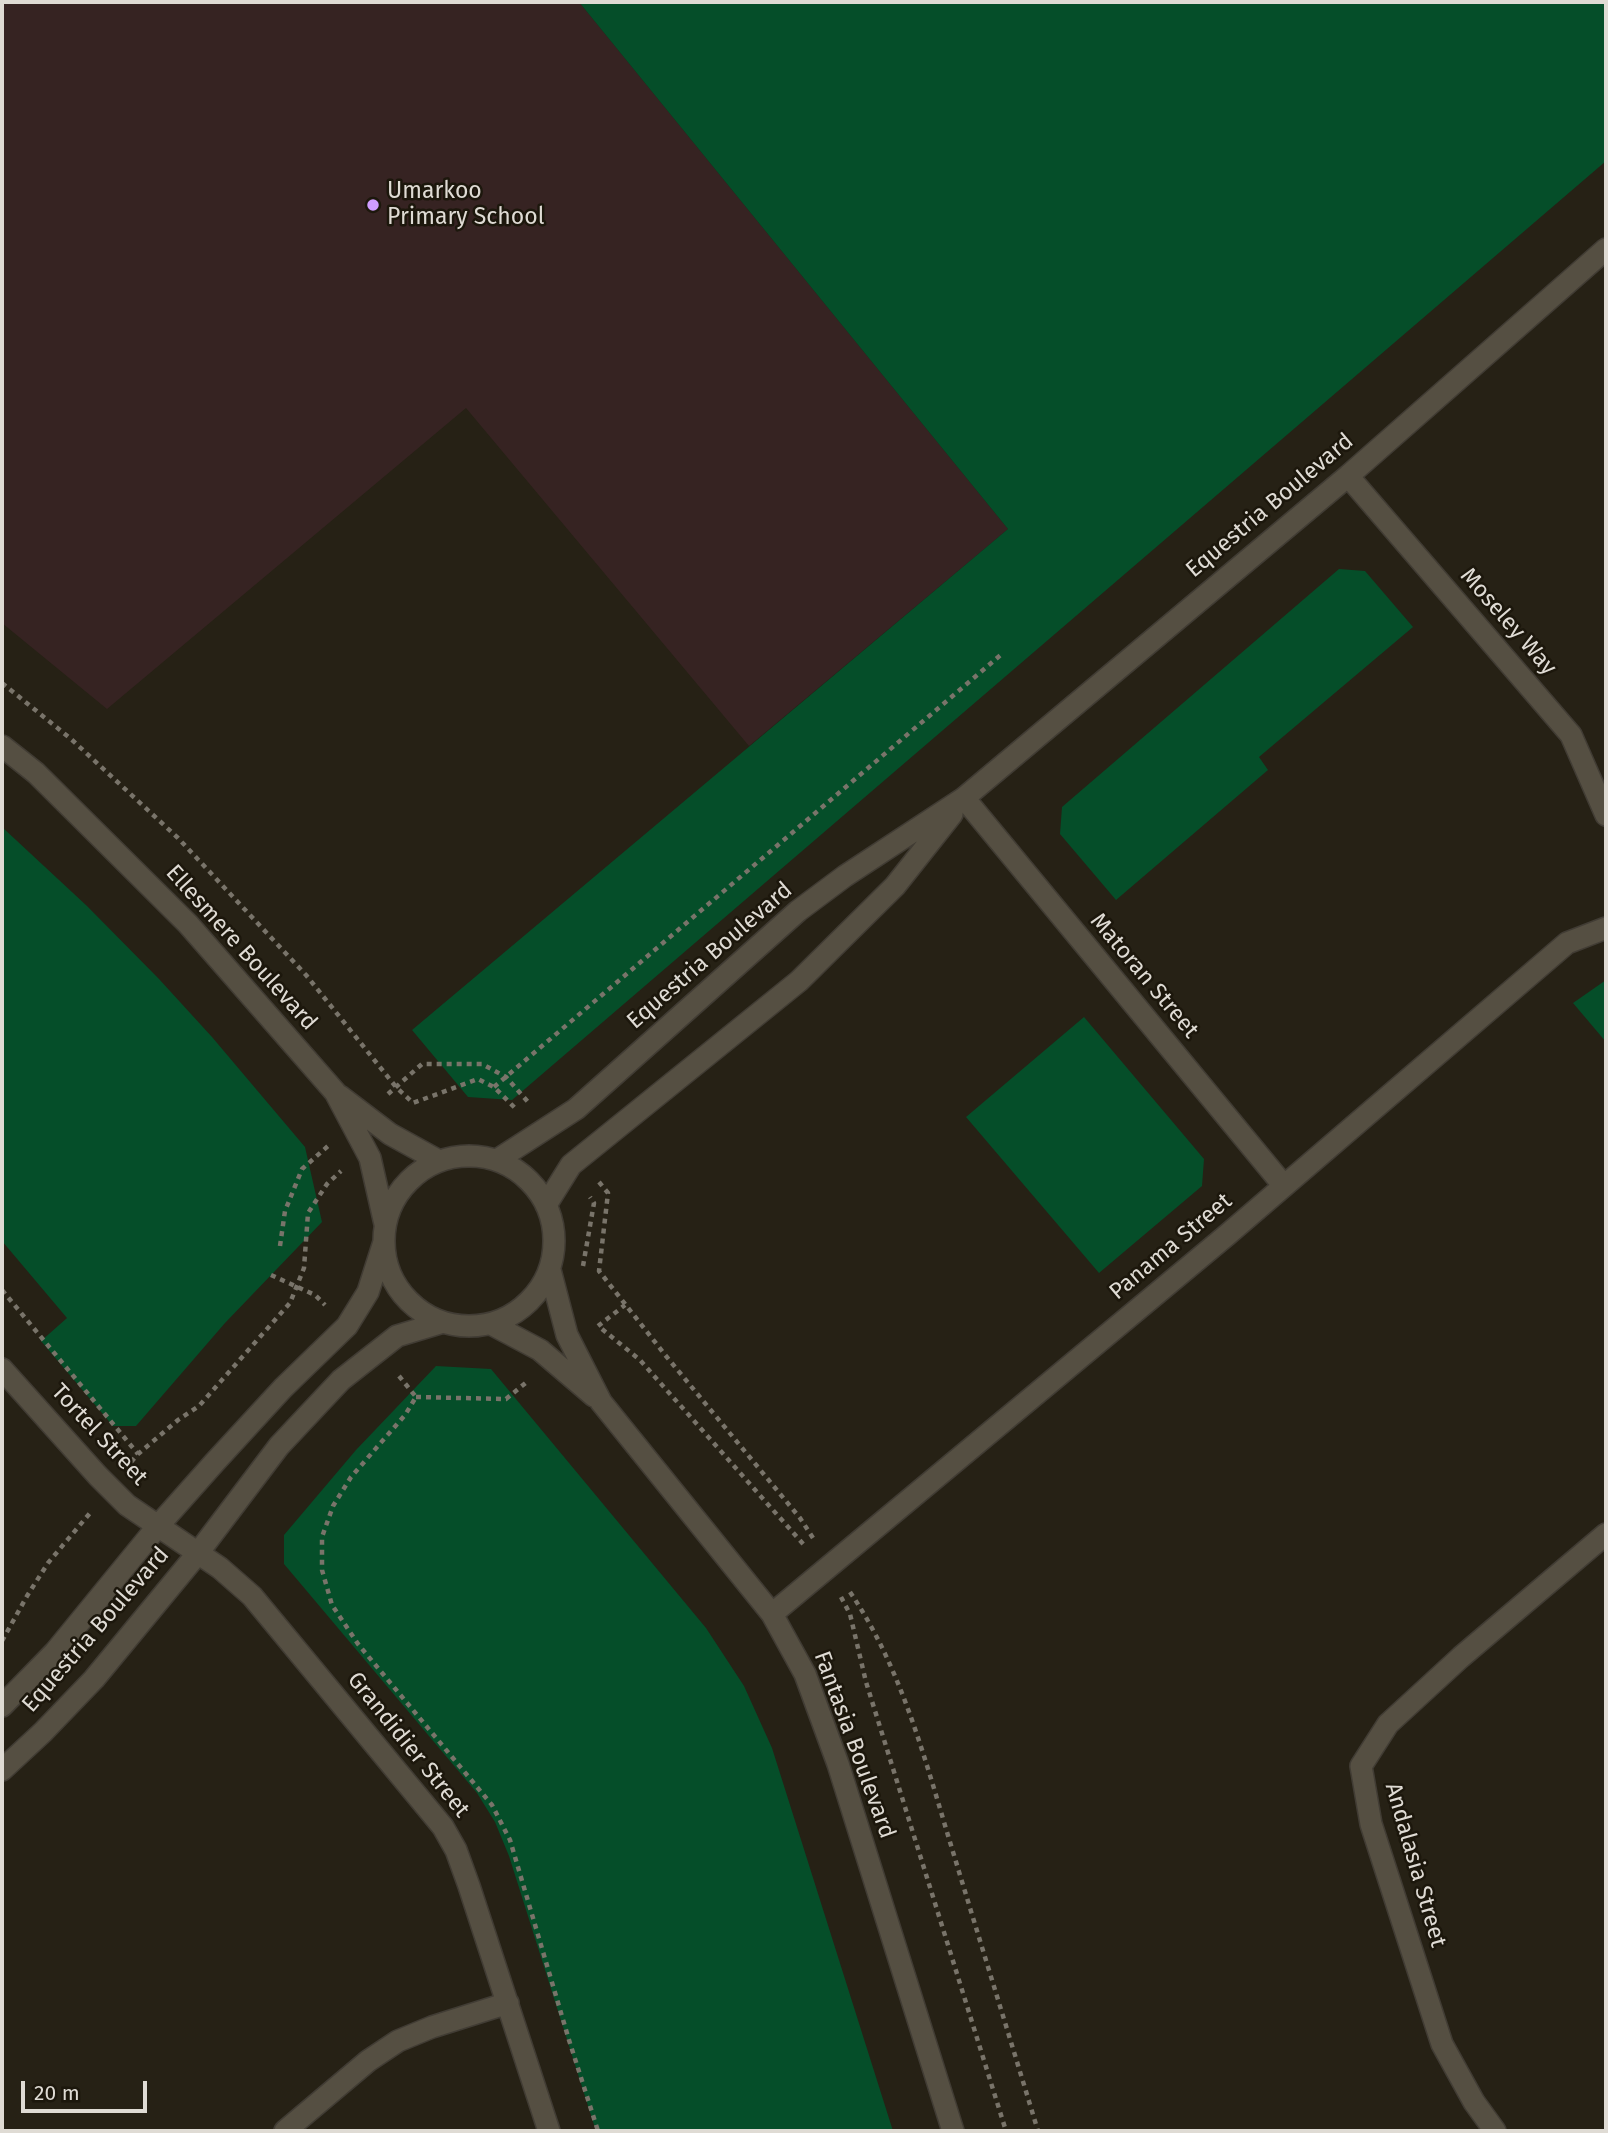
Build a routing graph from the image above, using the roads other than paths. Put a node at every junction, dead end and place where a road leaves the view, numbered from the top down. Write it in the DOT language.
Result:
graph roads {
  1 [pos="1606,249"];
  2 [pos="1348,476"];
  3 [pos="2,746"];
  4 [pos="964,798"];
  5 [pos="1606,815"];
  6 [pos="1606,928"];
  7 [pos="335,1092"];
  8 [pos="497,1160"];
  9 [pos="439,1161"];
  10 [pos="1284,1186"];
  11 [pos="546,1205"];
  12 [pos="385,1233"];
  13 [pos="550,1270"];
  14 [pos="440,1323"];
  15 [pos="491,1324"];
  16 [pos="2,1369"];
  17 [pos="601,1402"];
  18 [pos="158,1527"];
  19 [pos="1606,1534"];
  20 [pos="198,1553"];
  21 [pos="772,1614"];
  22 [pos="2,1706"];
  23 [pos="2,1770"];
  24 [pos="508,2003"];
  25 [pos="285,2131"];
  26 [pos="549,2131"];
  27 [pos="953,2131"];
  28 [pos="1495,2131"];
  1 -- 2 [label="street, Equestria Boulevard"];
  2 -- 4 [label="street, Equestria Boulevard"];
  2 -- 5 [label="street, Moseley Way"];
  3 -- 7 [label="street, Ellesmere Boulevard"];
  4 -- 8 [label="street, Equestria Boulevard"];
  4 -- 10 [label="street, Matoran Street"];
  4 -- 11 [label="street, Equestria Boulevard"];
  6 -- 10 [label="street, Panama Street"];
  7 -- 9 [label="street"];
  7 -- 12 [label="street, Ellesmere Boulevard"];
  8 -- 9 [label="street"];
  8 -- 11 [label="street"];
  9 -- 12 [label="street"];
  10 -- 21 [label="street, Panama Street"];
  11 -- 13 [label="street"];
  12 -- 14 [label="street"];
  12 -- 18 [label="street, Equestria Boulevard"];
  13 -- 15 [label="street"];
  13 -- 17 [label="street, Fantasia Boulevard"];
  14 -- 15 [label="street"];
  14 -- 20 [label="street, Equestria Boulevard"];
  15 -- 17 [label="street"];
  16 -- 18 [label="street, Tortel Street"];
  17 -- 21 [label="street, Fantasia Boulevard"];
  18 -- 20 [label="street, Tortel Street"];
  18 -- 22 [label="street, Equestria Boulevard"];
  19 -- 28 [label="street, Andalasia Street"];
  20 -- 23 [label="street, Equestria Boulevard"];
  20 -- 24 [label="street, Grandidier Street"];
  21 -- 27 [label="street, Fantasia Boulevard"];
  24 -- 25 [label="street"];
  24 -- 26 [label="street, Grandidier Street"];
}
